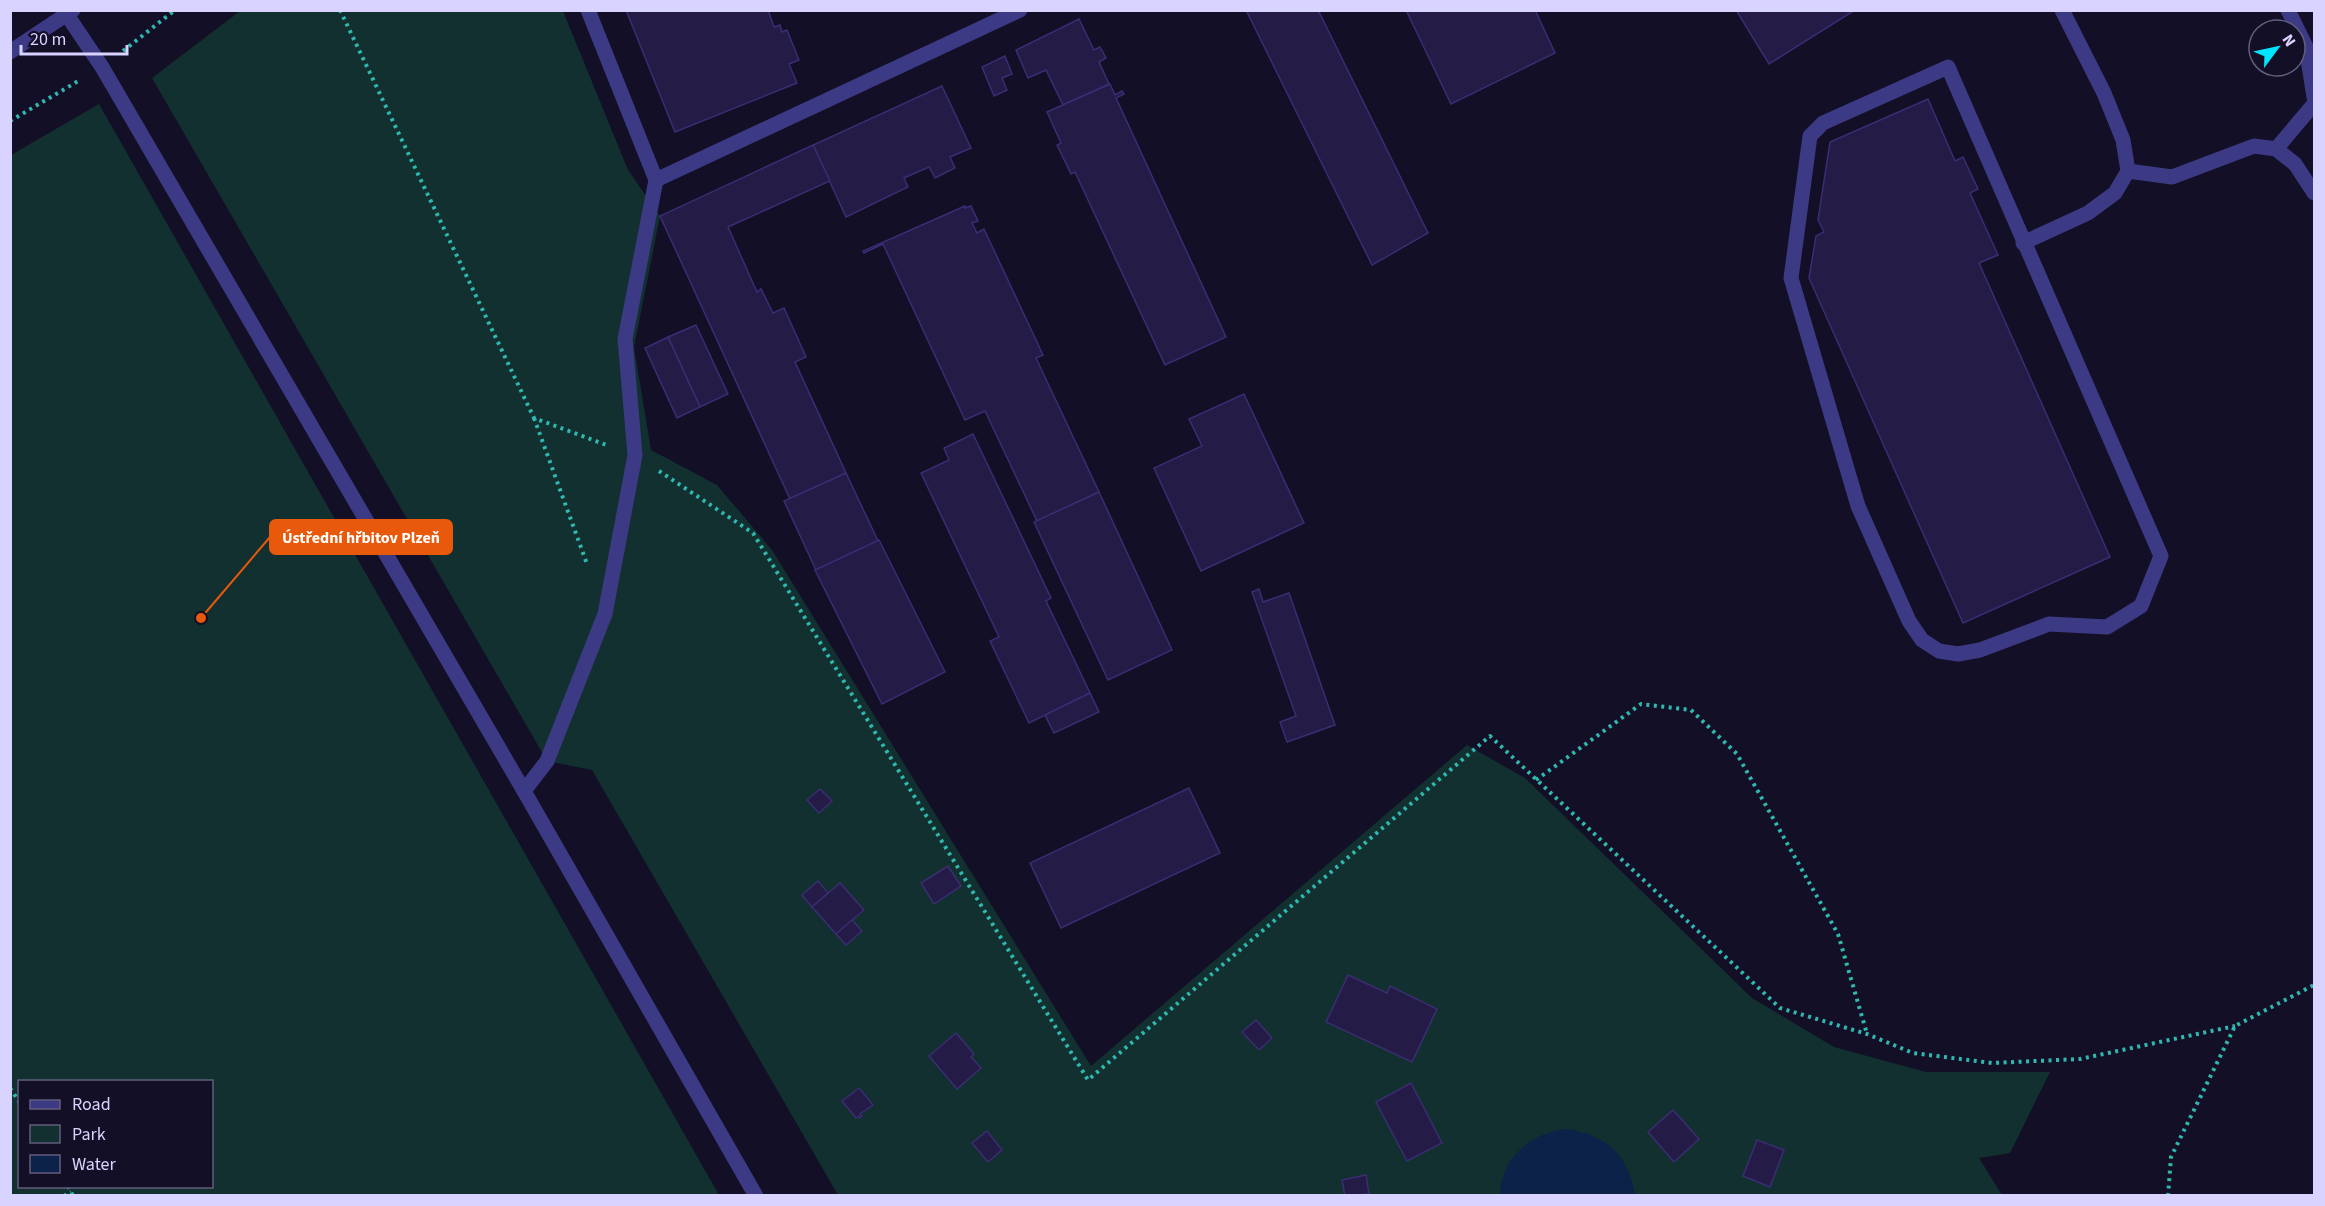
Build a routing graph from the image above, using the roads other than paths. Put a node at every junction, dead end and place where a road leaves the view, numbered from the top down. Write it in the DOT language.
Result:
graph roads {
  1 [pos="588,10"];
  2 [pos="1020,10"];
  3 [pos="2062,10"];
  4 [pos="2288,10"];
  5 [pos="70,13"];
  6 [pos="10,52"];
  7 [pos="2314,97"];
  8 [pos="2314,104"];
  9 [pos="2276,148"];
  10 [pos="2128,171"];
  11 [pos="656,180"];
  12 [pos="2314,194"];
  13 [pos="2023,243"];
  14 [pos="524,791"];
  15 [pos="756,1196"];
  1 -- 11 [label="street"];
  2 -- 11 [label="street"];
  3 -- 10 [label="street"];
  4 -- 7 [label="street"];
  5 -- 6 [label="street"];
  5 -- 14 [label="street"];
  8 -- 9 [label="street"];
  9 -- 10 [label="street"];
  9 -- 12 [label="street"];
  10 -- 13 [label="street"];
  11 -- 14 [label="street"];
  13 -- 13 [label="street"];
  14 -- 15 [label="street"];
}
